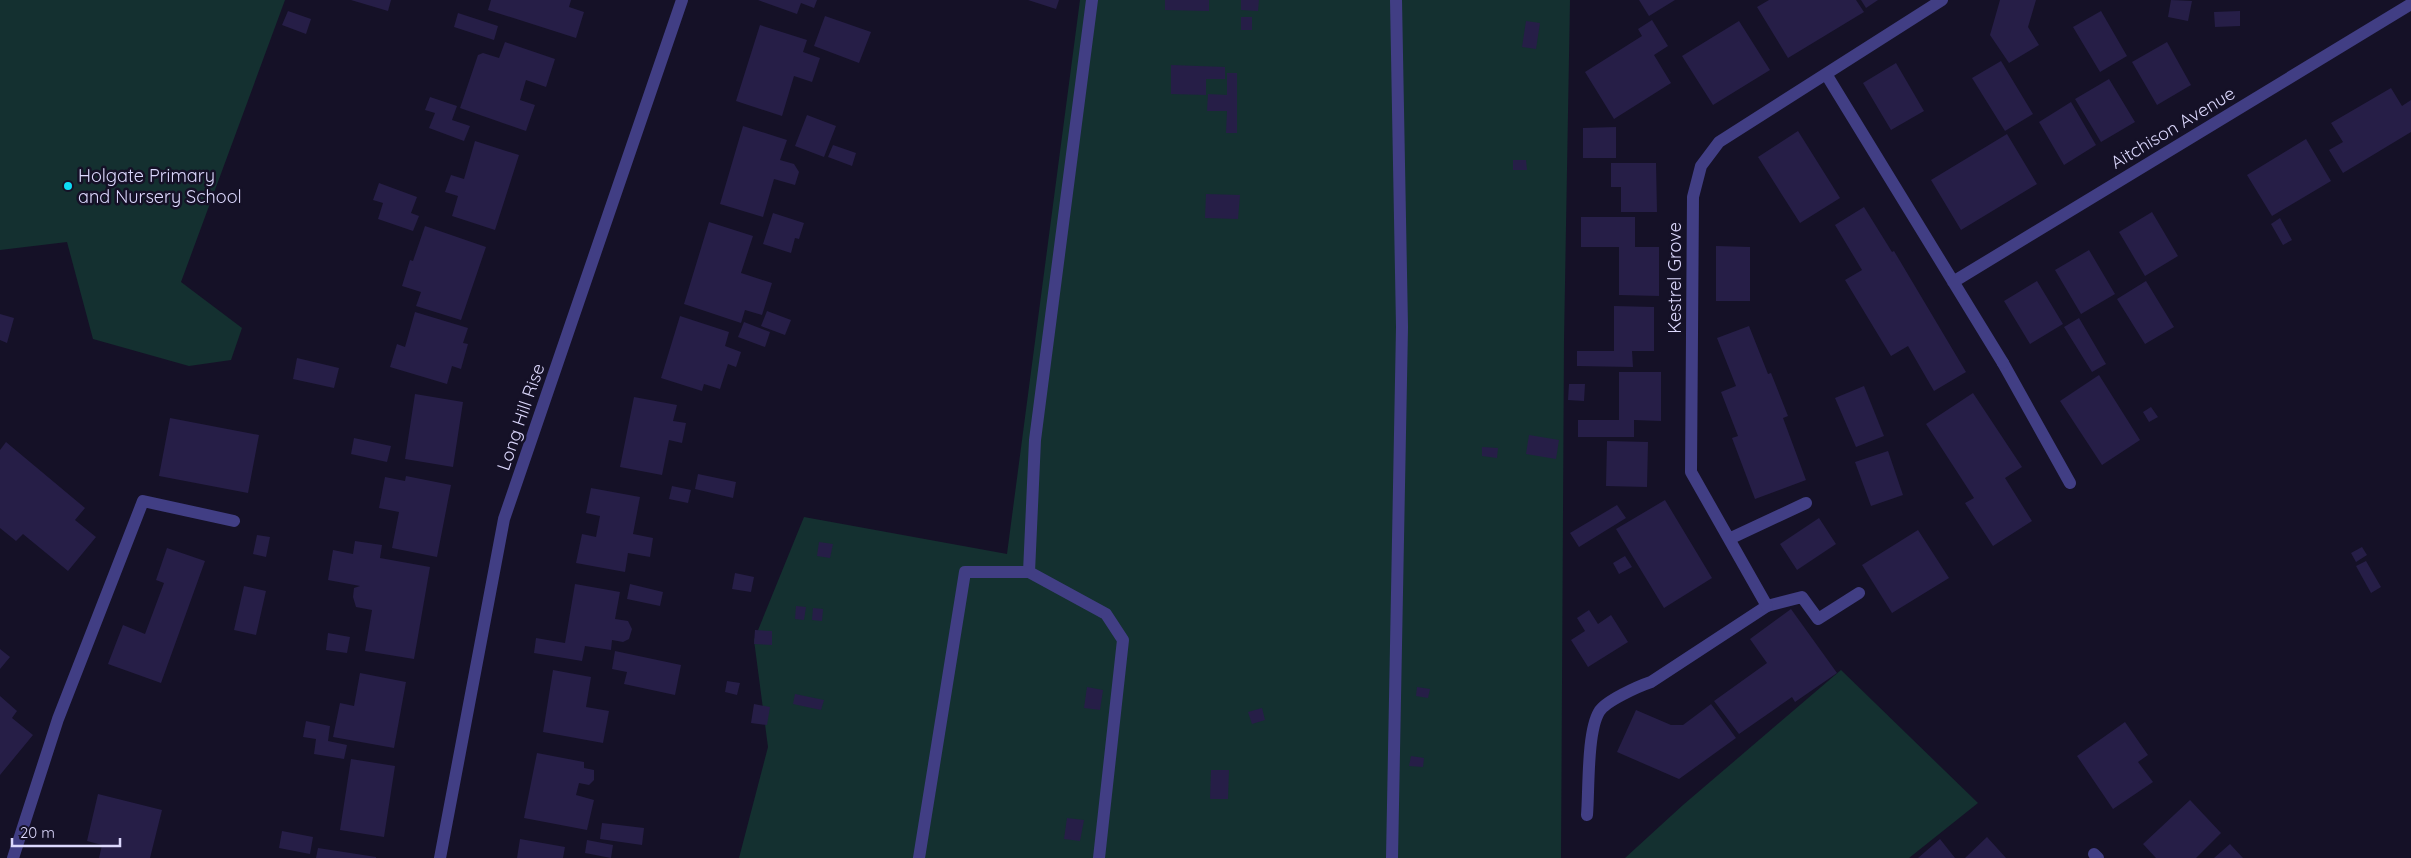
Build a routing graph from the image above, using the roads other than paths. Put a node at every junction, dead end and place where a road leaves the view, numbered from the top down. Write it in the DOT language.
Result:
graph roads {
  1 [pos="682,0"];
  2 [pos="1092,0"];
  3 [pos="1396,0"];
  4 [pos="1942,0"];
  5 [pos="2411,4"];
  6 [pos="1826,74"];
  7 [pos="1953,282"];
  8 [pos="2070,483"];
  9 [pos="1806,503"];
  10 [pos="234,522"];
  11 [pos="1729,539"];
  12 [pos="1029,572"];
  13 [pos="1859,593"];
  14 [pos="1767,606"];
  15 [pos="1588,815"];
  16 [pos="13,858"];
  17 [pos="440,858"];
  18 [pos="919,858"];
  19 [pos="1099,858"];
  20 [pos="1392,858"];
  1 -- 17 [label="street, Long Hill Rise"];
  2 -- 12 [label="street"];
  3 -- 20 [label="street"];
  4 -- 6 [label="street, Kestrel Grove"];
  5 -- 7 [label="street, Aitchison Avenue"];
  6 -- 7 [label="street"];
  6 -- 11 [label="street, Kestrel Grove"];
  7 -- 8 [label="street"];
  9 -- 11 [label="street"];
  10 -- 16 [label="street"];
  11 -- 14 [label="street, Kestrel Grove"];
  12 -- 18 [label="street"];
  12 -- 19 [label="street"];
  13 -- 14 [label="street"];
  14 -- 15 [label="street"];
}
